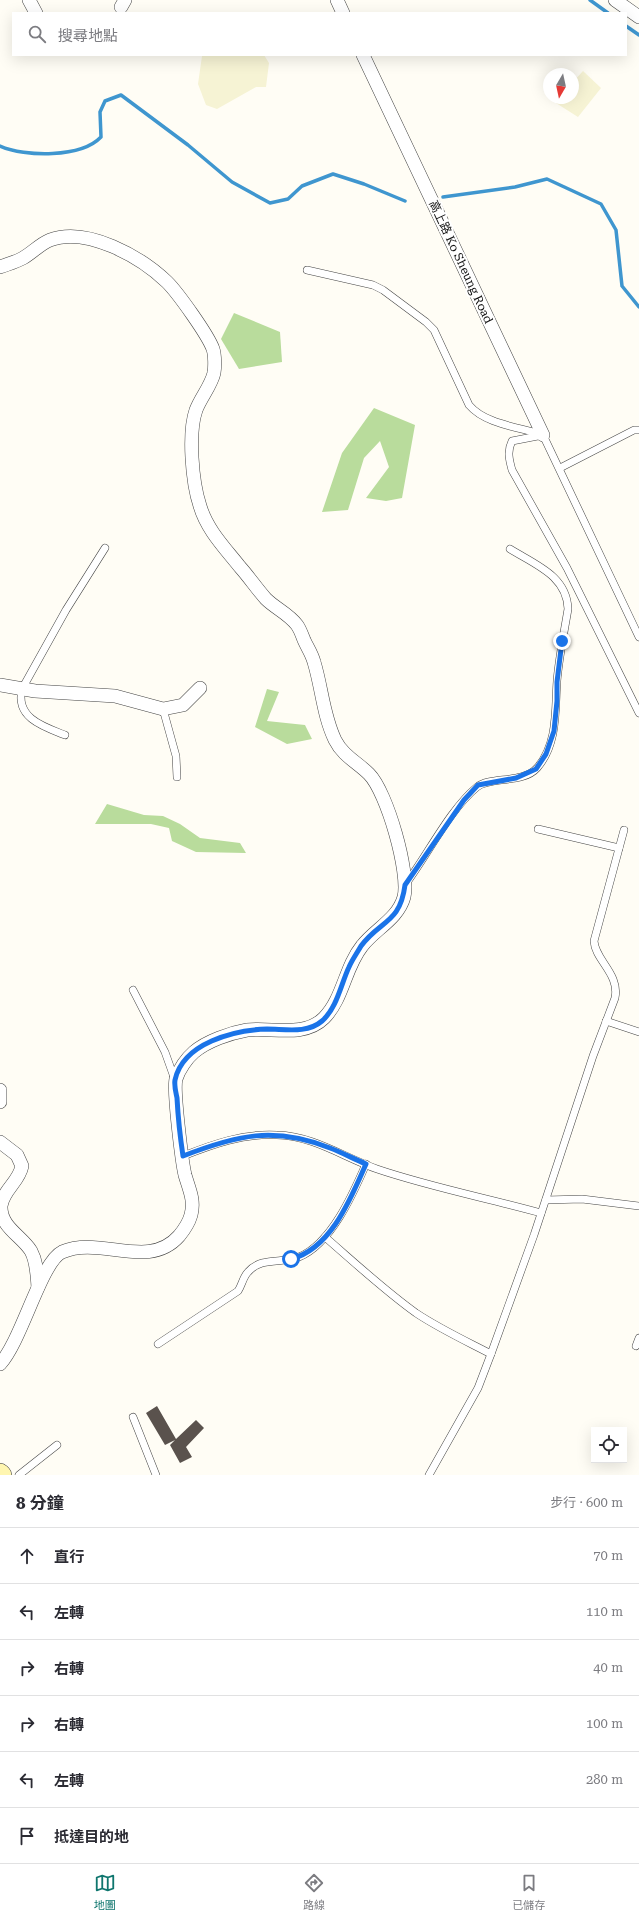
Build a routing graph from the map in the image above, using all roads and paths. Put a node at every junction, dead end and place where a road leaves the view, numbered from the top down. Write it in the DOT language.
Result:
graph roads {
  1 [pos="28,0"];
  2 [pos="337,0"];
  3 [pos="615,0"];
  4 [pos="35,12"];
  5 [pos="343,12"];
  6 [pos="639,17"];
  7 [pos="363,56"];
  8 [pos="0,267"];
  9 [pos="307,270"];
  10 [pos="639,430"];
  11 [pos="543,435"];
  12 [pos="560,468"];
  13 [pos="105,548"];
  14 [pos="510,549"];
  15 [pos="639,637"];
  16 [pos="0,685"];
  17 [pos="200,688"];
  18 [pos="22,689"];
  19 [pos="163,709"];
  20 [pos="639,713"];
  21 [pos="65,735"];
  22 [pos="177,777"];
  23 [pos="538,829"];
  24 [pos="624,830"];
  25 [pos="619,848"];
  26 [pos="405,885"];
  27 [pos="133,990"];
  28 [pos="606,1021"];
  29 [pos="639,1032"];
  30 [pos="175,1081"];
  31 [pos="0,1090"];
  32 [pos="0,1102"];
  33 [pos="0,1142"];
  34 [pos="183,1156"];
  35 [pos="366,1164"];
  36 [pos="546,1200"];
  37 [pos="639,1206"];
  38 [pos="541,1213"];
  39 [pos="325,1237"];
  40 [pos="38,1289"];
  41 [pos="639,1338"];
  42 [pos="158,1344"];
  43 [pos="636,1346"];
  44 [pos="491,1354"];
  45 [pos="0,1364"];
  46 [pos="133,1417"];
  47 [pos="58,1445"];
  48 [pos="0,1473"];
  49 [pos="2,1475"];
  50 [pos="19,1475"];
  51 [pos="156,1475"];
  52 [pos="429,1475"];
  1 -- 4 [label="street"];
  2 -- 5 [label="street"];
  3 -- 6 [label="street"];
  7 -- 11 [label="street, 高上路 Ko Sheung Road"];
  8 -- 26 [label="street"];
  9 -- 11 [label="lane"];
  10 -- 12 [label="lane"];
  11 -- 12 [label="lane, 高上路 Ko Sheung Road"];
  11 -- 20 [label="lane"];
  12 -- 15 [label="lane, 高上路 Ko Sheung Road"];
  13 -- 18 [label="lane"];
  14 -- 26 [label="lane"];
  16 -- 18 [label="street"];
  17 -- 19 [label="street"];
  18 -- 19 [label="street"];
  18 -- 21 [label="lane"];
  19 -- 22 [label="lane"];
  23 -- 25 [label="lane"];
  24 -- 25 [label="lane"];
  25 -- 28 [label="lane"];
  26 -- 30 [label="street"];
  27 -- 30 [label="lane"];
  28 -- 29 [label="lane"];
  28 -- 36 [label="lane"];
  30 -- 34 [label="street"];
  31 -- 32 [label="street"];
  33 -- 40 [label="street"];
  34 -- 35 [label="lane"];
  34 -- 40 [label="street"];
  35 -- 38 [label="lane"];
  35 -- 39 [label="lane"];
  36 -- 37 [label="lane"];
  36 -- 38 [label="lane"];
  38 -- 44 [label="lane"];
  39 -- 42 [label="lane"];
  39 -- 44 [label="lane"];
  40 -- 45 [label="street"];
  41 -- 43 [label="lane"];
  44 -- 52 [label="lane"];
  46 -- 51 [label="lane"];
  47 -- 50 [label="lane"];
  48 -- 49 [label="main road"];
}
